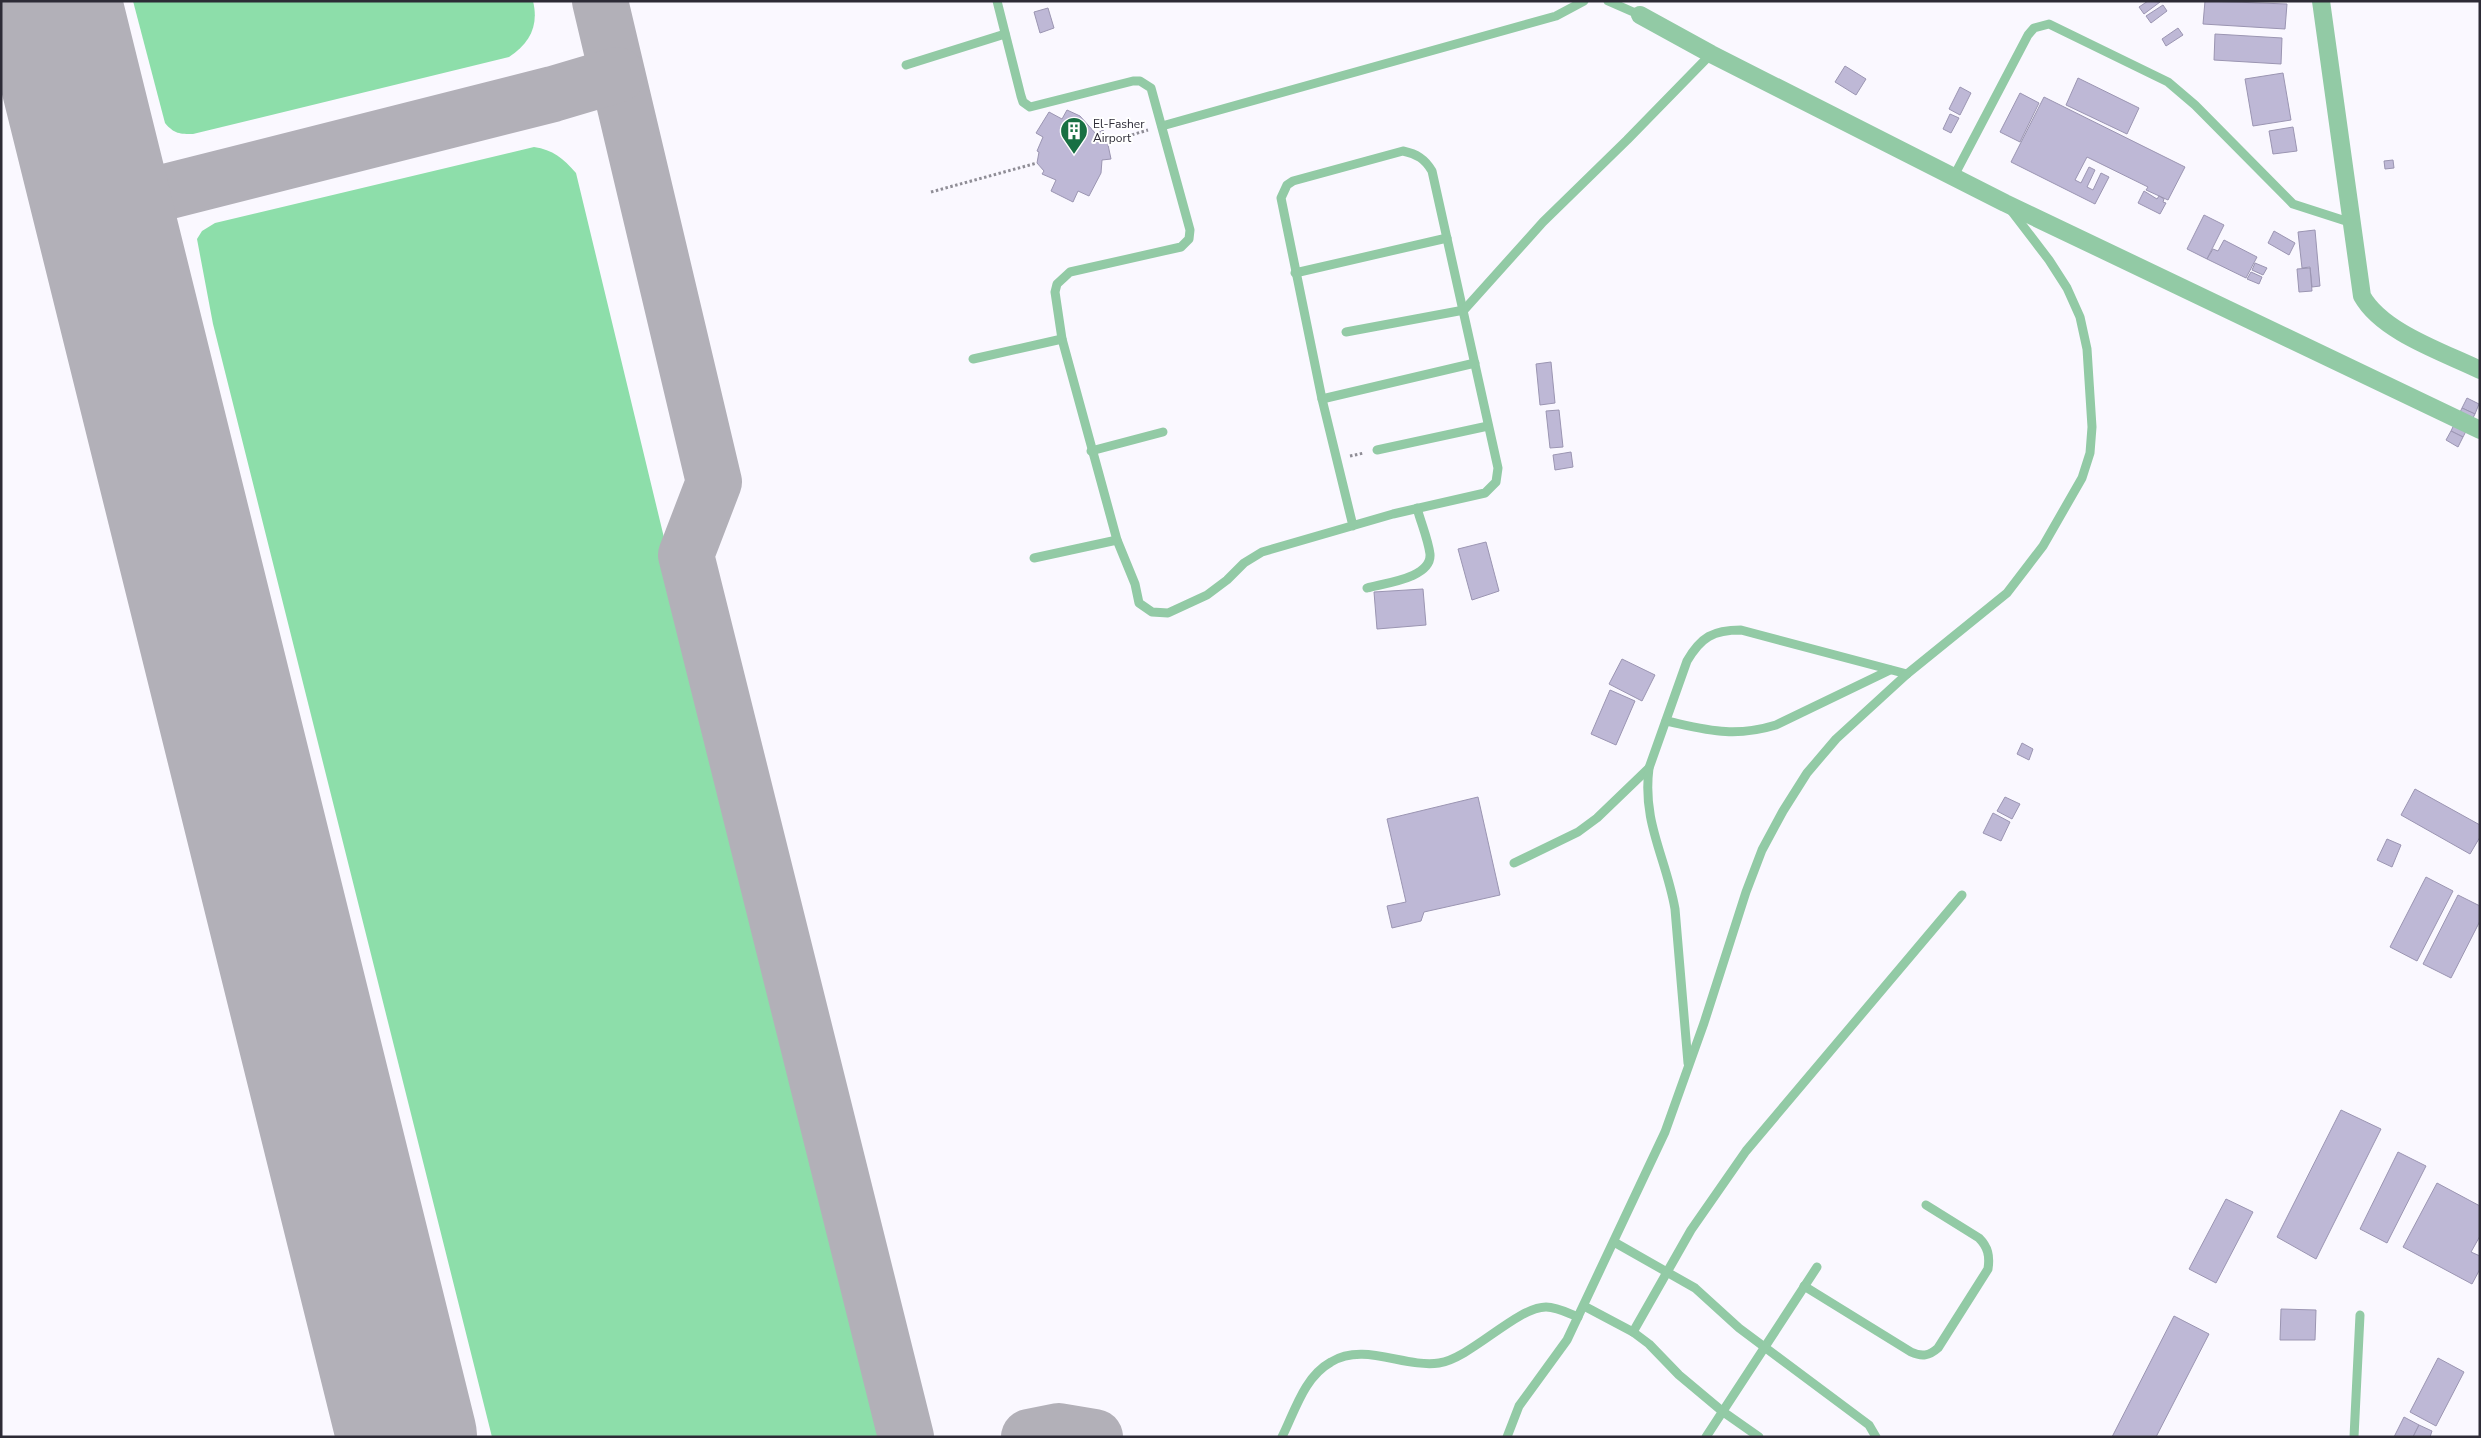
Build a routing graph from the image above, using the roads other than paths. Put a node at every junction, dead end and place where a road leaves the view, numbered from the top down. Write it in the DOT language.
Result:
graph roads {
  1 [pos="997,1"];
  2 [pos="1584,1"];
  3 [pos="1608,1"];
  4 [pos="2321,1"];
  5 [pos="1640,14"];
  6 [pos="1006,34"];
  7 [pos="1711,54"];
  8 [pos="906,65"];
  9 [pos="1162,126"];
  10 [pos="1954,176"];
  11 [pos="2005,203"];
  12 [pos="2352,223"];
  13 [pos="1447,238"];
  14 [pos="1295,273"];
  15 [pos="1464,310"];
  16 [pos="1346,332"];
  17 [pos="1062,340"];
  18 [pos="973,359"];
  19 [pos="1475,363"];
  20 [pos="2480,370"];
  21 [pos="1322,399"];
  22 [pos="1488,426"];
  23 [pos="2480,430"];
  24 [pos="1163,432"];
  25 [pos="1376,450"];
  26 [pos="1091,451"];
  27 [pos="1417,508"];
  28 [pos="1353,526"];
  29 [pos="1117,540"];
  30 [pos="1034,558"];
  31 [pos="1367,588"];
  32 [pos="1890,670"];
  33 [pos="1908,674"];
  34 [pos="1666,721"];
  35 [pos="1649,768"];
  36 [pos="1514,864"];
  37 [pos="1962,895"];
  38 [pos="1689,1068"];
  39 [pos="1926,1206"];
  40 [pos="1614,1242"];
  41 [pos="1816,1267"];
  42 [pos="1666,1272"];
  43 [pos="1804,1286"];
  44 [pos="1584,1306"];
  45 [pos="2360,1315"];
  46 [pos="1578,1317"];
  47 [pos="1633,1332"];
  48 [pos="1764,1347"];
  49 [pos="1722,1411"];
  50 [pos="1282,1437"];
  51 [pos="1507,1437"];
  52 [pos="1706,1437"];
  53 [pos="1759,1437"];
  54 [pos="1876,1437"];
  55 [pos="2354,1437"];
  1 -- 6 [label="lane"];
  2 -- 9 [label="lane"];
  3 -- 5 [label="lane"];
  4 -- 12 [label="street"];
  5 -- 7 [label="street"];
  6 -- 8 [label="lane"];
  6 -- 9 [label="lane"];
  7 -- 10 [label="street"];
  7 -- 15 [label="lane"];
  9 -- 17 [label="lane"];
  10 -- 11 [label="street"];
  10 -- 12 [label="lane"];
  11 -- 23 [label="street"];
  11 -- 33 [label="lane"];
  12 -- 20 [label="street"];
  13 -- 14 [label="lane"];
  13 -- 14 [label="lane"];
  13 -- 15 [label="lane"];
  14 -- 21 [label="lane"];
  15 -- 16 [label="lane"];
  15 -- 19 [label="lane"];
  17 -- 18 [label="lane"];
  17 -- 26 [label="lane"];
  19 -- 21 [label="lane"];
  19 -- 22 [label="lane"];
  21 -- 28 [label="lane"];
  22 -- 25 [label="lane"];
  22 -- 27 [label="lane"];
  24 -- 26 [label="lane"];
  26 -- 29 [label="lane"];
  27 -- 28 [label="lane"];
  27 -- 31 [label="lane"];
  28 -- 29 [label="lane"];
  29 -- 30 [label="lane"];
  32 -- 33 [label="lane"];
  32 -- 34 [label="lane"];
  32 -- 34 [label="lane"];
  33 -- 38 [label="lane"];
  34 -- 35 [label="lane"];
  35 -- 36 [label="lane"];
  35 -- 38 [label="lane"];
  37 -- 42 [label="lane"];
  38 -- 40 [label="lane"];
  39 -- 43 [label="lane"];
  40 -- 42 [label="lane"];
  40 -- 44 [label="lane"];
  41 -- 43 [label="lane"];
  42 -- 47 [label="lane"];
  42 -- 48 [label="lane"];
  43 -- 48 [label="lane"];
  44 -- 46 [label="lane"];
  44 -- 47 [label="lane"];
  45 -- 55 [label="lane"];
  46 -- 50 [label="lane"];
  46 -- 51 [label="lane"];
  47 -- 49 [label="lane"];
  48 -- 49 [label="lane"];
  48 -- 54 [label="lane"];
  49 -- 52 [label="lane"];
  49 -- 53 [label="lane"];
}
